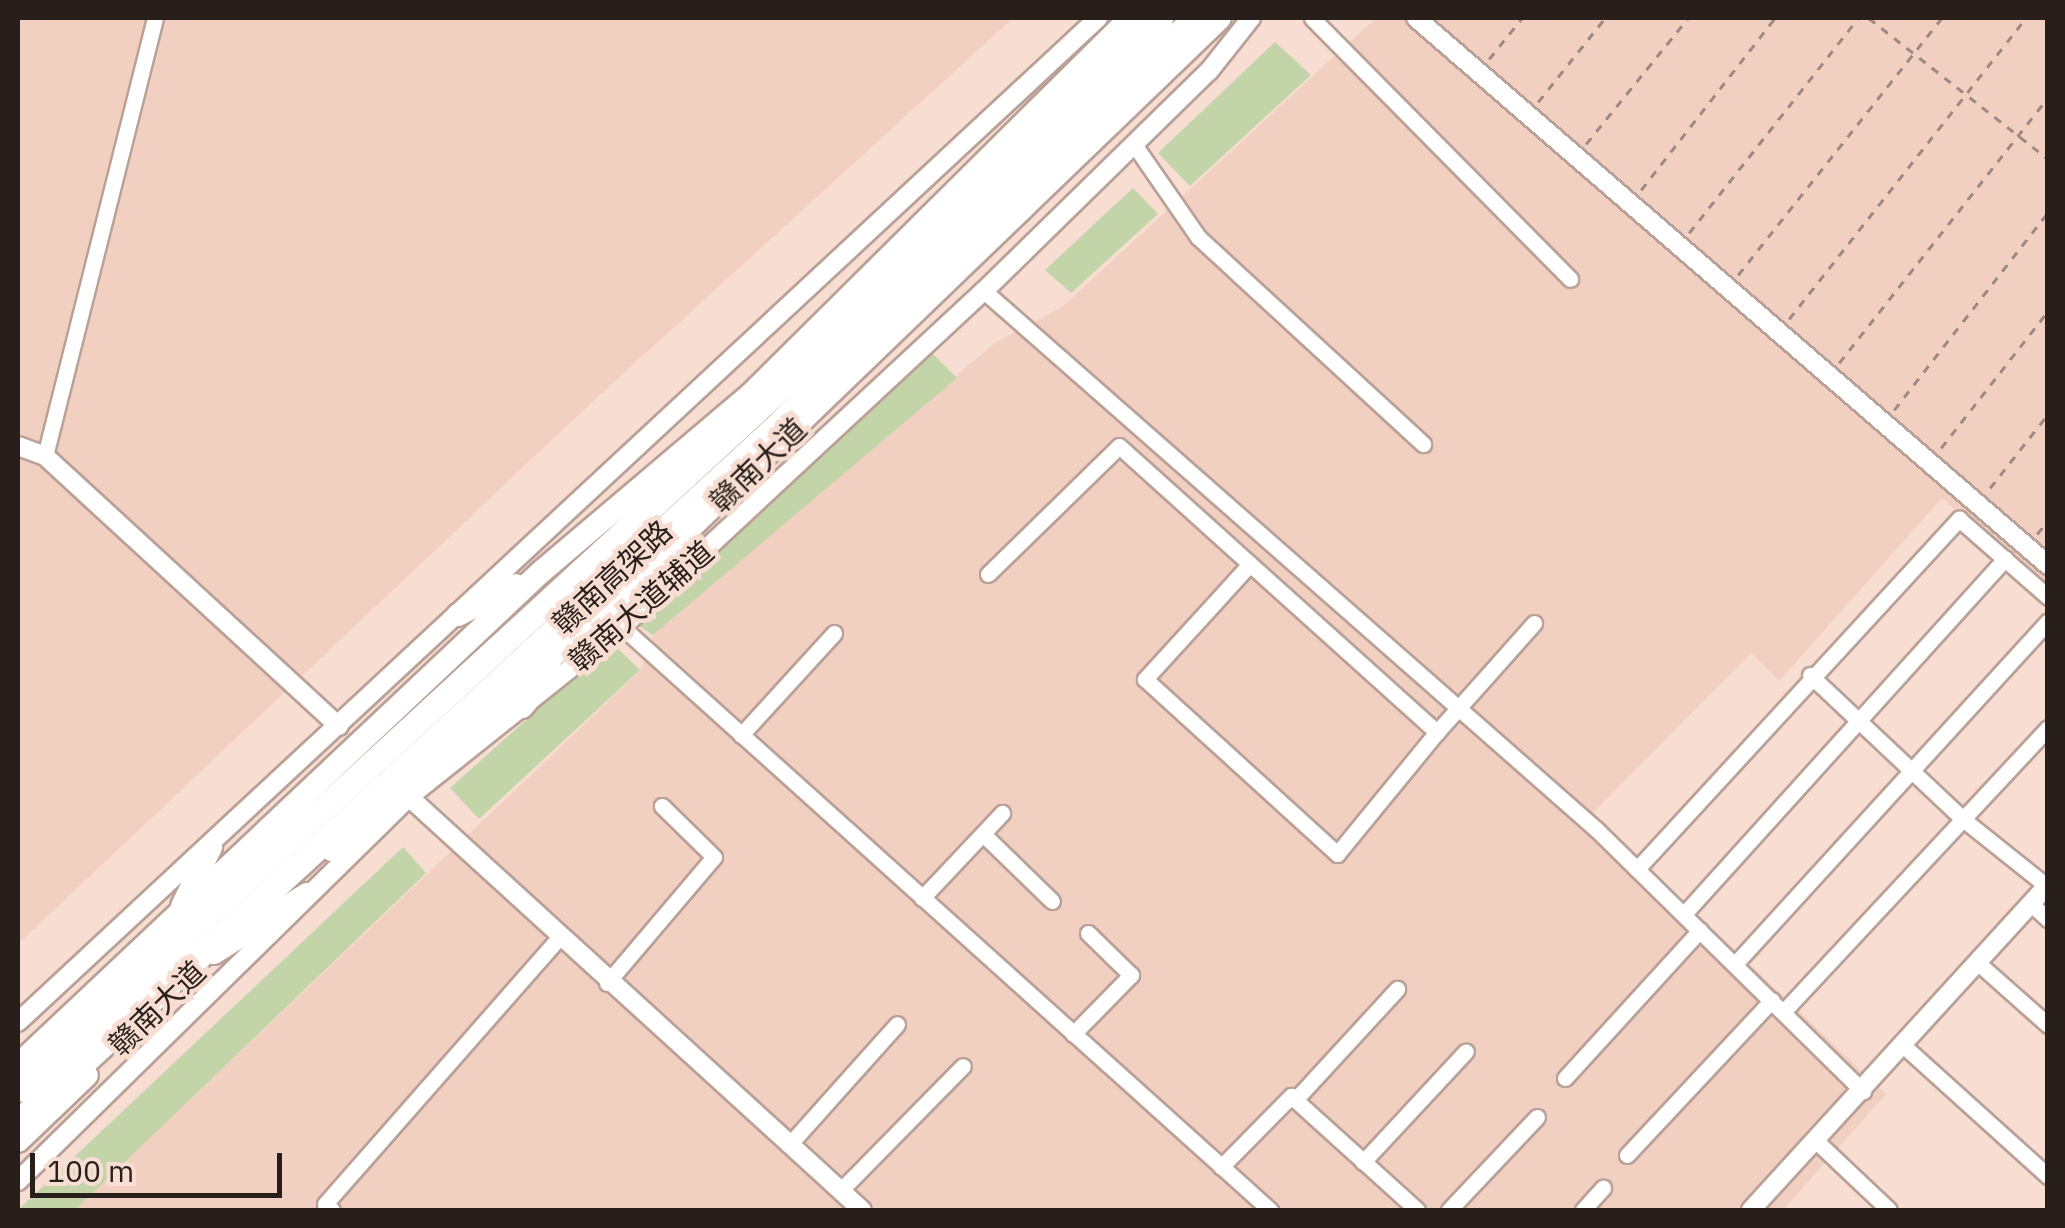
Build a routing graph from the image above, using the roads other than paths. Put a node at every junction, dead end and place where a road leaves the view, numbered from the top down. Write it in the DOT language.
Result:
graph roads {
  1 [pos="155,18"];
  2 [pos="1098,18"];
  3 [pos="1130,18"];
  4 [pos="1160,18"];
  5 [pos="1195,18"];
  6 [pos="1220,18"];
  7 [pos="1252,18"];
  8 [pos="1312,18"];
  9 [pos="1416,18"];
  10 [pos="1133,143"];
  11 [pos="1570,280"];
  12 [pos="984,291"];
  13 [pos="1422,444"];
  14 [pos="18,446"];
  15 [pos="45,456"];
  16 [pos="2005,559"];
  17 [pos="1250,564"];
  18 [pos="2048,565"];
  19 [pos="541,572"];
  20 [pos="988,574"];
  21 [pos="2048,596"];
  22 [pos="458,615"];
  23 [pos="612,620"];
  24 [pos="2048,621"];
  25 [pos="1534,623"];
  26 [pos="834,633"];
  27 [pos="1810,676"];
  28 [pos="522,708"];
  29 [pos="1458,708"];
  30 [pos="1860,722"];
  31 [pos="339,726"];
  32 [pos="2048,728"];
  33 [pos="1436,732"];
  34 [pos="742,735"];
  35 [pos="1910,770"];
  36 [pos="409,797"];
  37 [pos="662,806"];
  38 [pos="1002,812"];
  39 [pos="1964,820"];
  40 [pos="982,834"];
  41 [pos="211,846"];
  42 [pos="1637,869"];
  43 [pos="2047,886"];
  44 [pos="307,894"];
  45 [pos="922,898"];
  46 [pos="1052,901"];
  47 [pos="2030,902"];
  48 [pos="1684,914"];
  49 [pos="176,919"];
  50 [pos="2048,919"];
  51 [pos="1700,930"];
  52 [pos="1088,934"];
  53 [pos="558,939"];
  54 [pos="214,953"];
  55 [pos="1978,963"];
  56 [pos="1735,964"];
  57 [pos="607,983"];
  58 [pos="1396,988"];
  59 [pos="1778,1006"];
  60 [pos="18,1022"];
  61 [pos="897,1024"];
  62 [pos="2048,1026"];
  63 [pos="1074,1034"];
  64 [pos="1905,1047"];
  65 [pos="1466,1051"];
  66 [pos="18,1065"];
  67 [pos="963,1066"];
  68 [pos="1564,1078"];
  69 [pos="18,1089"];
  70 [pos="1863,1092"];
  71 [pos="1295,1100"];
  72 [pos="1537,1117"];
  73 [pos="18,1122"];
  74 [pos="1814,1138"];
  75 [pos="18,1141"];
  76 [pos="788,1145"];
  77 [pos="1627,1155"];
  78 [pos="1363,1162"];
  79 [pos="1221,1167"];
  80 [pos="2048,1176"];
  81 [pos="18,1181"];
  82 [pos="1603,1188"];
  83 [pos="840,1191"];
  84 [pos="332,1210"];
  85 [pos="862,1210"];
  86 [pos="1270,1210"];
  87 [pos="1417,1210"];
  88 [pos="1449,1210"];
  89 [pos="1583,1210"];
  90 [pos="1752,1210"];
  91 [pos="1889,1210"];
  1 -- 15 [label="street"];
  2 -- 22 [label="street"];
  3 -- 19 [label="main road, 赣南大道"];
  4 -- 69 [label="highway, 赣南高架路"];
  5 -- 73 [label="highway, 赣南高架路"];
  6 -- 23 [label="main road, 赣南大道"];
  7 -- 10 [label="street, 赣南大道辅道"];
  8 -- 11 [label="street"];
  9 -- 18 [label="street"];
  10 -- 12 [label="street, 赣南大道辅道"];
  10 -- 13 [label="street"];
  12 -- 23 [label="street, 赣南大道辅道"];
  12 -- 29 [label="street"];
  14 -- 15 [label="street"];
  15 -- 31 [label="street"];
  16 -- 21 [label="street"];
  16 -- 27 [label="street"];
  16 -- 30 [label="street"];
  17 -- 20 [label="street"];
  17 -- 33 [label="street"];
  17 -- 33 [label="street"];
  19 -- 22 [label="main road"];
  19 -- 49 [label="main road, 赣南大道"];
  22 -- 31 [label="street"];
  23 -- 28 [label="main road"];
  23 -- 34 [label="street"];
  23 -- 54 [label="main road, 赣南大道"];
  24 -- 35 [label="street"];
  25 -- 29 [label="street"];
  26 -- 34 [label="street"];
  27 -- 30 [label="street"];
  27 -- 42 [label="street"];
  28 -- 36 [label="street"];
  29 -- 33 [label="street"];
  29 -- 42 [label="street"];
  30 -- 35 [label="street"];
  30 -- 48 [label="street"];
  31 -- 41 [label="street"];
  32 -- 39 [label="street"];
  34 -- 45 [label="street"];
  35 -- 39 [label="street"];
  35 -- 56 [label="street"];
  36 -- 44 [label="street"];
  36 -- 53 [label="street"];
  37 -- 57 [label="street"];
  38 -- 40 [label="street"];
  39 -- 43 [label="street"];
  39 -- 59 [label="street"];
  40 -- 45 [label="street"];
  40 -- 46 [label="street"];
  41 -- 49 [label="main road"];
  41 -- 60 [label="street"];
  42 -- 48 [label="street"];
  43 -- 47 [label="street"];
  44 -- 54 [label="main road"];
  44 -- 81 [label="street"];
  45 -- 63 [label="street"];
  47 -- 50 [label="street"];
  47 -- 55 [label="street"];
  48 -- 51 [label="street"];
  49 -- 66 [label="main road, 赣南大道"];
  51 -- 56 [label="street"];
  51 -- 68 [label="street"];
  52 -- 63 [label="street"];
  53 -- 57 [label="street"];
  53 -- 84 [label="street"];
  54 -- 75 [label="main road, 赣南大道"];
  55 -- 62 [label="street"];
  55 -- 64 [label="street"];
  56 -- 59 [label="street"];
  57 -- 76 [label="street"];
  58 -- 71 [label="street"];
  59 -- 70 [label="street"];
  59 -- 77 [label="street"];
  61 -- 76 [label="street"];
  63 -- 79 [label="street"];
  64 -- 70 [label="street"];
  64 -- 80 [label="street"];
  65 -- 78 [label="street"];
  67 -- 83 [label="street"];
  70 -- 74 [label="street"];
  71 -- 78 [label="street"];
  71 -- 79 [label="street"];
  72 -- 88 [label="street"];
  74 -- 90 [label="street"];
  74 -- 91 [label="street"];
  76 -- 83 [label="street"];
  78 -- 87 [label="street"];
  79 -- 86 [label="street"];
  82 -- 89 [label="street"];
  83 -- 85 [label="street"];
}
